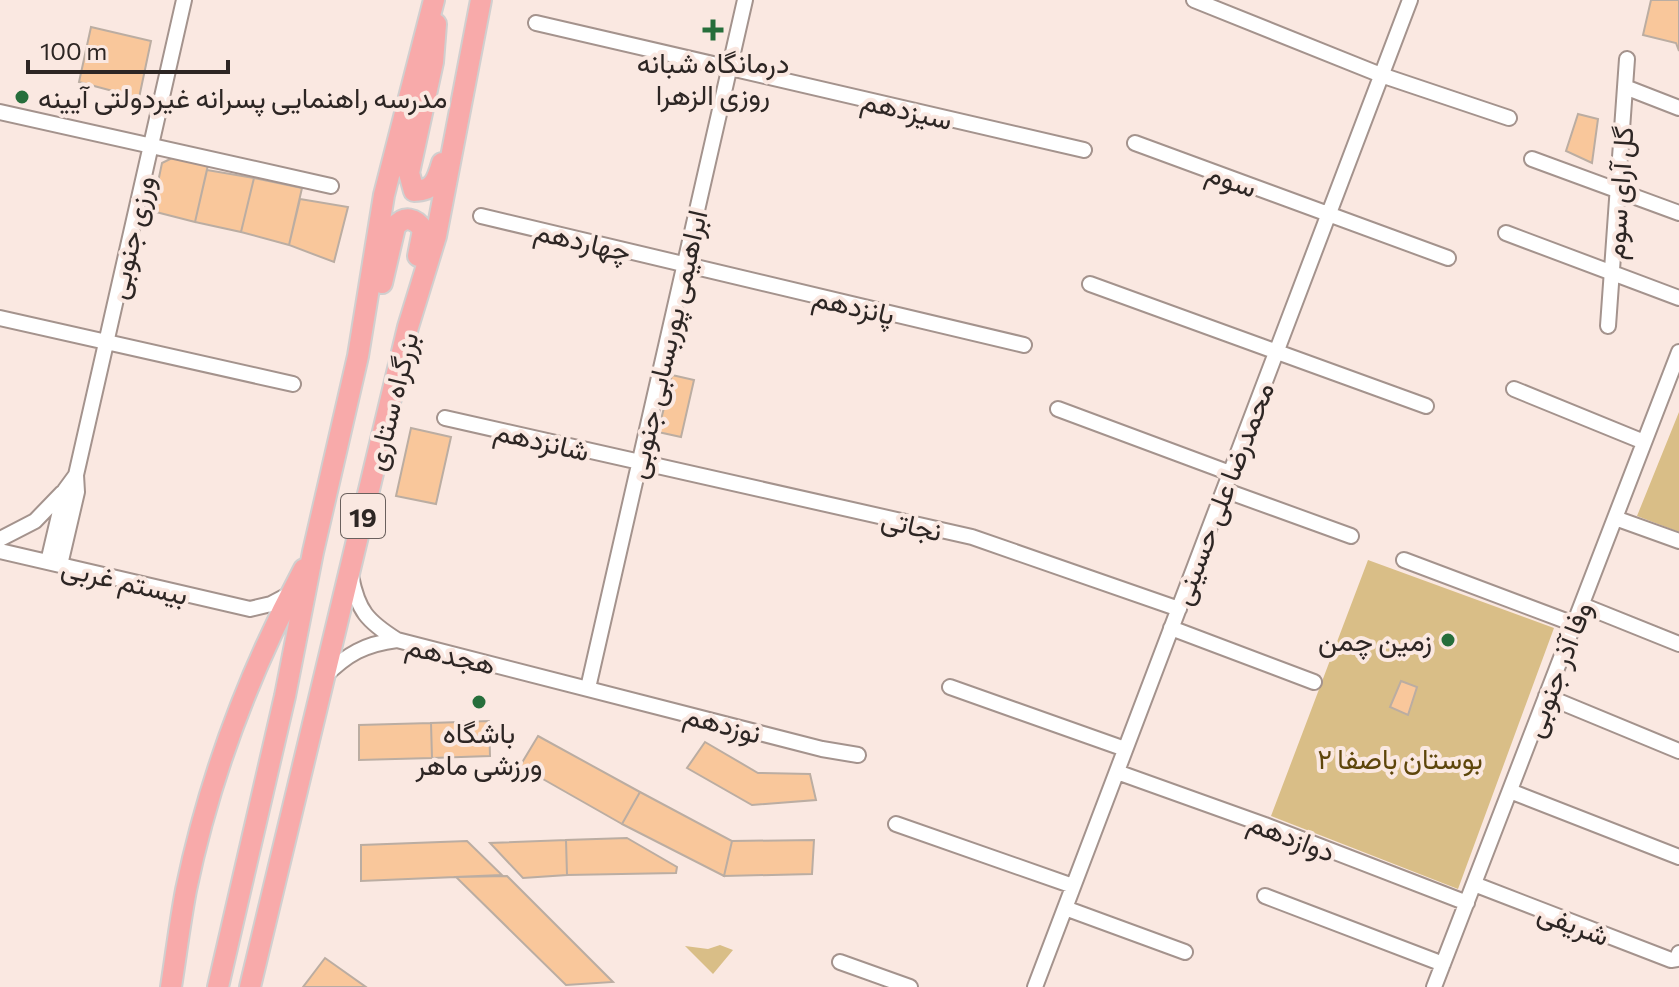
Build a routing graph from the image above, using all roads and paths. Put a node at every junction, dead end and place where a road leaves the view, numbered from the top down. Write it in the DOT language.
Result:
graph roads {
  1 [pos="184,0"];
  2 [pos="436,0"];
  3 [pos="481,0"];
  4 [pos="745,0"];
  5 [pos="1194,0"];
  6 [pos="1410,0"];
  7 [pos="536,23"];
  8 [pos="1627,59"];
  9 [pos="729,69"];
  10 [pos="1381,75"];
  11 [pos="1625,87"];
  12 [pos="460,106"];
  13 [pos="1679,108"];
  14 [pos="0,112"];
  15 [pos="1509,118"];
  16 [pos="1135,143"];
  17 [pos="151,146"];
  18 [pos="1084,150"];
  19 [pos="1532,159"];
  20 [pos="331,186"];
  21 [pos="1618,190"];
  22 [pos="1679,213"];
  23 [pos="1329,214"];
  24 [pos="481,216"];
  25 [pos="1506,233"];
  26 [pos="1448,258"];
  27 [pos="684,264"];
  28 [pos="1612,271"];
  29 [pos="1090,284"];
  30 [pos="1679,298"];
  31 [pos="0,318"];
  32 [pos="1608,326"];
  33 [pos="408,327"];
  34 [pos="107,342"];
  35 [pos="1024,345"];
  36 [pos="1276,351"];
  37 [pos="1679,352"];
  38 [pos="358,356"];
  39 [pos="293,384"];
  40 [pos="1514,389"];
  41 [pos="1426,406"];
  42 [pos="1058,409"];
  43 [pos="445,418"];
  44 [pos="1644,442"];
  45 [pos="640,462"];
  46 [pos="1230,473"];
  47 [pos="76,475"];
  48 [pos="65,490"];
  49 [pos="1224,490"];
  50 [pos="1615,518"];
  51 [pos="1351,536"];
  52 [pos="0,539"];
  53 [pos="1679,541"];
  54 [pos="0,551"];
  55 [pos="313,552"];
  56 [pos="1404,560"];
  57 [pos="54,563"];
  58 [pos="349,570"];
  59 [pos="291,593"];
  60 [pos="1582,605"];
  61 [pos="250,609"];
  62 [pos="1179,609"];
  63 [pos="1574,624"];
  64 [pos="1171,628"];
  65 [pos="273,632"];
  66 [pos="397,640"];
  67 [pos="1679,644"];
  68 [pos="323,678"];
  69 [pos="1314,682"];
  70 [pos="950,687"];
  71 [pos="588,688"];
  72 [pos="1546,696"];
  73 [pos="1125,749"];
  74 [pos="1679,751"];
  75 [pos="858,755"];
  76 [pos="1117,772"];
  77 [pos="1510,791"];
  78 [pos="896,824"];
  79 [pos="1679,857"];
  80 [pos="1474,884"];
  81 [pos="1073,886"];
  82 [pos="1265,896"];
  83 [pos="1467,903"];
  84 [pos="1065,908"];
  85 [pos="266,926"];
  86 [pos="1185,952"];
  87 [pos="1677,957"];
  88 [pos="840,962"];
  89 [pos="1443,964"];
  90 [pos="1437,986"];
  91 [pos="171,987"];
  92 [pos="218,987"];
  93 [pos="250,987"];
  94 [pos="264,987"];
  95 [pos="910,987"];
  96 [pos="1035,987"];
  1 -- 17 [label="street, ورزی جنوبی"];
  2 -- 12 [label="highway"];
  2 -- 38 [label="highway, بزرگراه ستاری / 19"];
  3 -- 12 [label="highway, بزرگراه ستاری / 19"];
  4 -- 9 [label="street, ابراهیمی پوربسابی جنوبی"];
  5 -- 10 [label="street"];
  6 -- 10 [label="street, محمدرضا علی حسینی"];
  7 -- 9 [label="street"];
  8 -- 11 [label="street, گل آرای سوم"];
  9 -- 18 [label="street, سیزدهم"];
  9 -- 27 [label="street, ابراهیمی پوربسابی جنوبی"];
  10 -- 15 [label="street"];
  10 -- 23 [label="street, محمدرضا علی حسینی"];
  11 -- 13 [label="street"];
  11 -- 21 [label="street, گل آرای سوم"];
  12 -- 33 [label="highway, بزرگراه ستاری / 19"];
  14 -- 17 [label="street"];
  16 -- 23 [label="street, سوم"];
  17 -- 20 [label="street"];
  17 -- 34 [label="street, ورزی جنوبی"];
  19 -- 21 [label="street"];
  21 -- 22 [label="street"];
  21 -- 28 [label="street, گل آرای سوم"];
  23 -- 26 [label="street, سوم"];
  23 -- 36 [label="street, محمدرضا علی حسینی"];
  24 -- 27 [label="street, چهاردهم"];
  25 -- 28 [label="street"];
  27 -- 35 [label="street, پانزدهم"];
  27 -- 45 [label="street, ابراهیمی پوربسابی جنوبی"];
  28 -- 30 [label="street"];
  28 -- 32 [label="street, گل آرای سوم"];
  29 -- 36 [label="street"];
  31 -- 34 [label="street"];
  33 -- 38 [label="highway"];
  33 -- 58 [label="highway, بزرگراه ستاری / 19"];
  34 -- 39 [label="street"];
  34 -- 47 [label="street, ورزی جنوبی"];
  36 -- 41 [label="street"];
  36 -- 46 [label="street, محمدرضا علی حسینی"];
  37 -- 44 [label="street, وفا آذر جنوبی"];
  38 -- 55 [label="highway, بزرگراه ستاری / 19"];
  40 -- 44 [label="street"];
  42 -- 46 [label="street"];
  43 -- 45 [label="street, شانزدهم"];
  44 -- 50 [label="street, وفا آذر جنوبی"];
  45 -- 62 [label="street, نجاتی"];
  45 -- 71 [label="street, ابراهیمی پوربسابی جنوبی"];
  46 -- 49 [label="street, محمدرضا علی حسینی"];
  47 -- 48 [label="street, ورزی جنوبی"];
  47 -- 57 [label="street, ورزی جنوبی"];
  48 -- 52 [label="street"];
  48 -- 57 [label="street, ورزی جنوبی"];
  49 -- 51 [label="street"];
  49 -- 62 [label="street, محمدرضا علی حسینی"];
  50 -- 53 [label="street"];
  50 -- 60 [label="street, وفا آذر جنوبی"];
  54 -- 57 [label="street, بیستم غربی"];
  55 -- 59 [label="highway, بزرگراه ستاری / 19"];
  55 -- 92 [label="highway, بزرگراه ستاری / 19"];
  56 -- 63 [label="street"];
  57 -- 61 [label="street, بیستم غربی"];
  58 -- 66 [label="street"];
  58 -- 68 [label="highway, بزرگراه ستاری / 19"];
  59 -- 61 [label="street"];
  59 -- 65 [label="highway, بزرگراه ستاری / 19"];
  60 -- 63 [label="street, وفا آذر جنوبی"];
  60 -- 67 [label="street"];
  61 -- 65 [label="street"];
  62 -- 64 [label="street, محمدرضا علی حسینی"];
  63 -- 72 [label="street, وفا آذر جنوبی"];
  64 -- 69 [label="street"];
  64 -- 73 [label="street, محمدرضا علی حسینی"];
  65 -- 91 [label="highway, بزرگراه ستاری / 19"];
  66 -- 68 [label="street, هجدهم"];
  66 -- 71 [label="street, هجدهم"];
  68 -- 85 [label="highway, بزرگراه ستاری / 19"];
  70 -- 73 [label="street"];
  71 -- 75 [label="street, نوزدهم"];
  72 -- 74 [label="street"];
  72 -- 77 [label="street, وفا آذر جنوبی"];
  73 -- 76 [label="street, محمدرضا علی حسینی"];
  76 -- 81 [label="street, محمدرضا علی حسینی"];
  76 -- 83 [label="street, دوازدهم"];
  77 -- 79 [label="street"];
  77 -- 80 [label="street, وفا آذر جنوبی"];
  78 -- 81 [label="street"];
  80 -- 83 [label="street, وفا آذر جنوبی"];
  80 -- 87 [label="street, شریفی"];
  81 -- 84 [label="street, محمدرضا علی حسینی"];
  82 -- 89 [label="street"];
  83 -- 89 [label="street, وفا آذر جنوبی"];
  84 -- 86 [label="street"];
  84 -- 96 [label="street, محمدرضا علی حسینی"];
  85 -- 93 [label="highway, بزرگراه ستاری / 19"];
  85 -- 94 [label="highway"];
  88 -- 95 [label="street"];
  89 -- 90 [label="street, وفا آذر جنوبی"];
}
